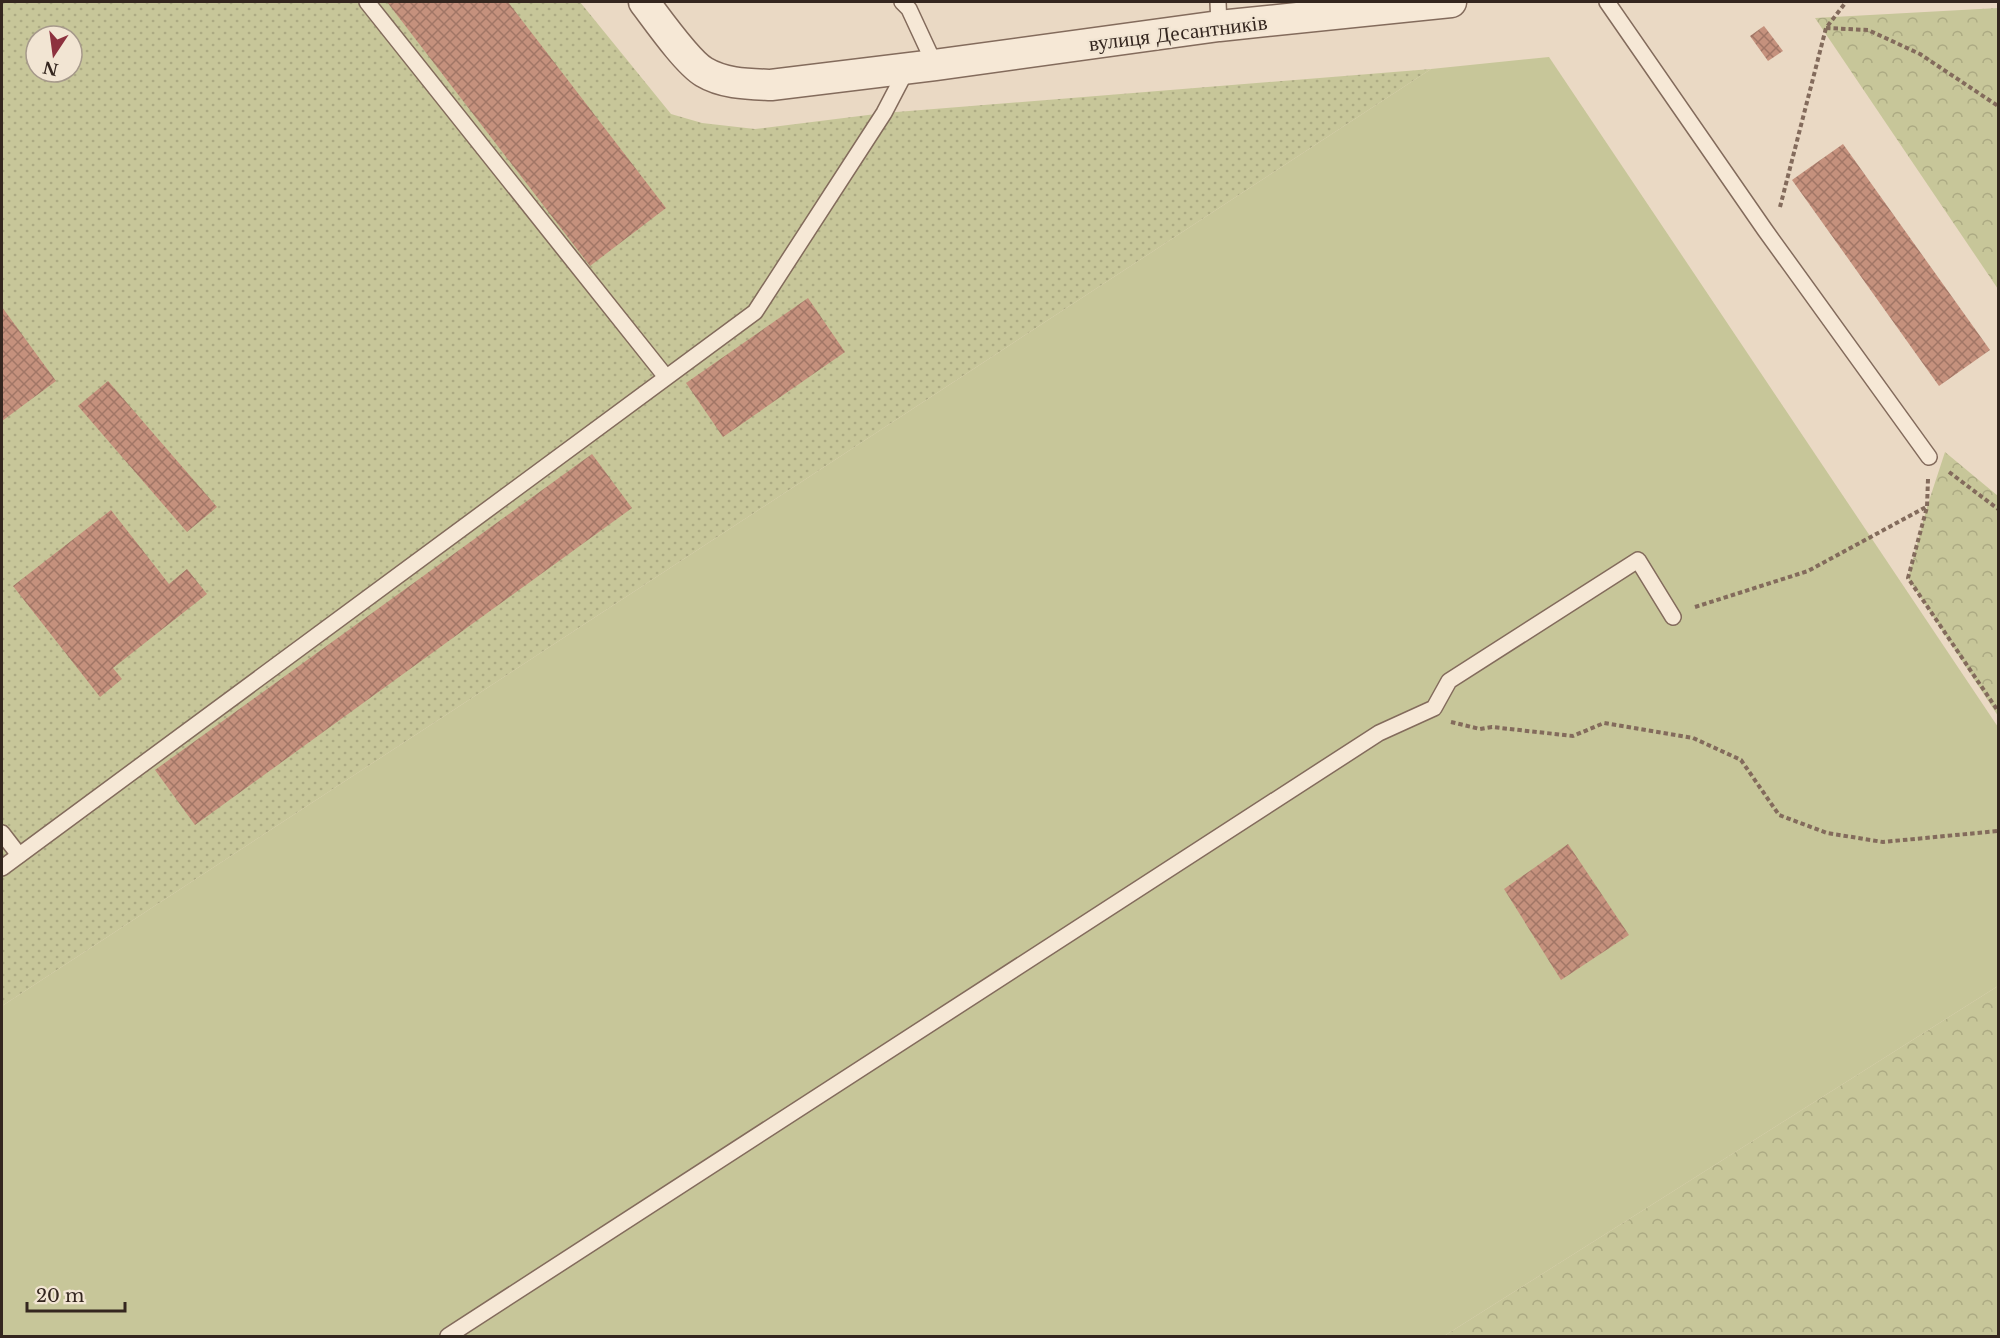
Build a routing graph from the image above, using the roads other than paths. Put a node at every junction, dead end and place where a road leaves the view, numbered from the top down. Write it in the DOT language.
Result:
graph roads {
  1 [pos="367,2"];
  2 [pos="644,2"];
  3 [pos="902,2"];
  4 [pos="1451,2"];
  5 [pos="1607,2"];
  6 [pos="1219,14"];
  7 [pos="921,67"];
  8 [pos="666,377"];
  9 [pos="1929,457"];
  10 [pos="1673,617"];
  11 [pos="2,833"];
  12 [pos="19,855"];
  13 [pos="2,868"];
  14 [pos="448,1336"];
  1 -- 8 [label="lane"];
  2 -- 7 [label="street, вулиця Десантників"];
  3 -- 7 [label="lane"];
  4 -- 6 [label="street, вулиця Десантників"];
  5 -- 9 [label="lane"];
  6 -- 7 [label="street, вулиця Десантників"];
  7 -- 8 [label="lane"];
  8 -- 12 [label="lane"];
  10 -- 14 [label="lane"];
  11 -- 12 [label="lane"];
  12 -- 13 [label="lane"];
}
